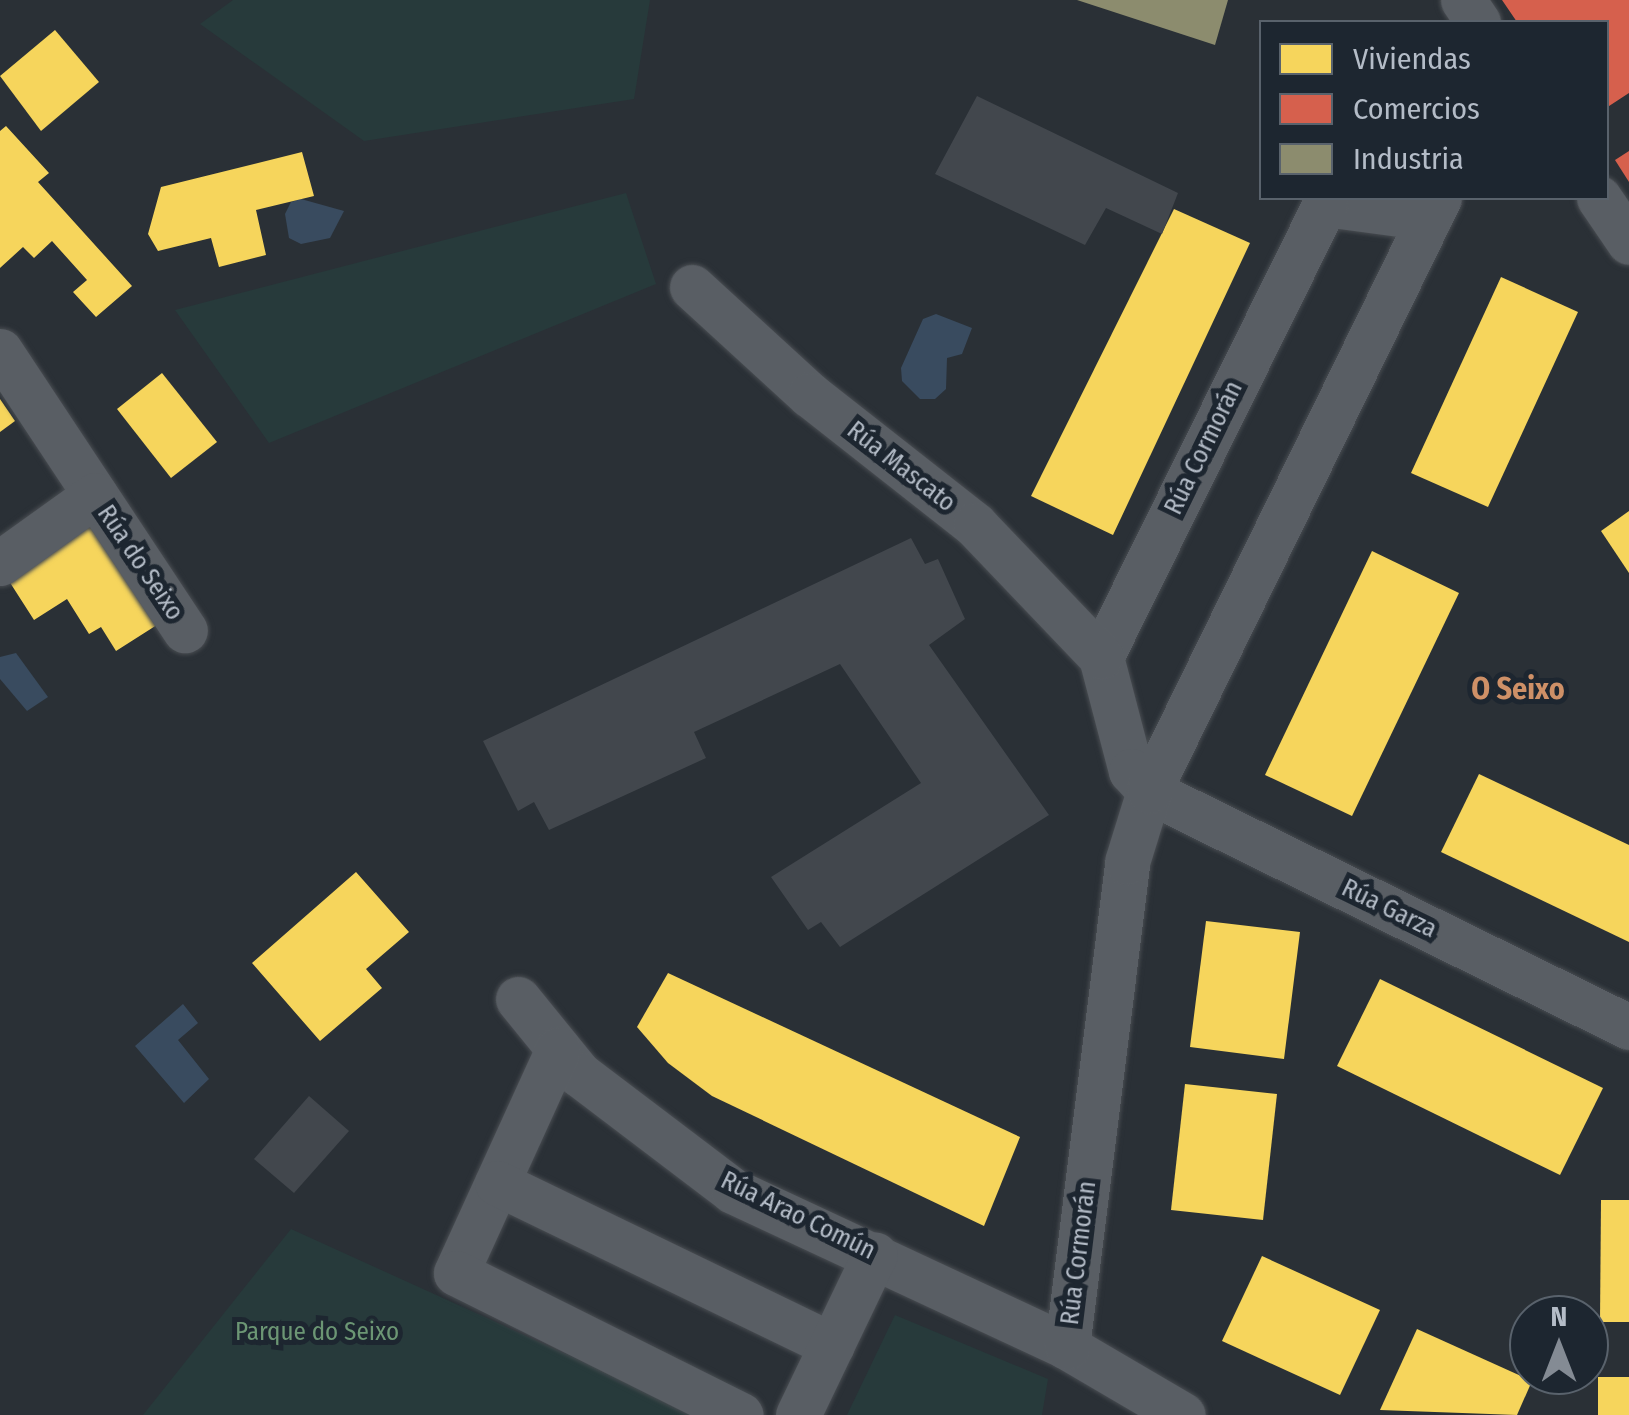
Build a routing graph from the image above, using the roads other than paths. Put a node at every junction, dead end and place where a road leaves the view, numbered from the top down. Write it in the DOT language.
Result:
graph roads {
  1 [pos="1600,200"];
  2 [pos="1434,208"];
  3 [pos="1629,242"];
  4 [pos="692,287"];
  5 [pos="0,351"];
  6 [pos="95,495"];
  7 [pos="0,564"];
  8 [pos="185,630"];
  9 [pos="1101,657"];
  10 [pos="1150,791"];
  11 [pos="518,999"];
  12 [pos="1629,1027"];
  13 [pos="558,1048"];
  14 [pos="497,1183"];
  15 [pos="875,1254"];
  16 [pos="832,1346"];
  17 [pos="1067,1347"];
  18 [pos="741,1415"];
  19 [pos="798,1415"];
  20 [pos="1182,1415"];
  1 -- 3 [label="street"];
  2 -- 9 [label="street, Rúa Cormorán"];
  2 -- 10 [label="street, Rúa Cormorán"];
  4 -- 9 [label="street, Rúa Mascato"];
  5 -- 6 [label="street, Rúa do Seixo"];
  6 -- 7 [label="street, Rúa do Seixo"];
  6 -- 8 [label="street, Rúa do Seixo"];
  9 -- 10 [label="street"];
  10 -- 12 [label="street, Rúa Garza"];
  10 -- 17 [label="street, Rúa Cormorán"];
  11 -- 13 [label="street, Rúa Arao Común"];
  13 -- 14 [label="street"];
  13 -- 15 [label="street, Rúa Arao Común"];
  14 -- 16 [label="street"];
  14 -- 18 [label="street"];
  15 -- 16 [label="street"];
  15 -- 17 [label="street, Rúa Arao Común"];
  16 -- 19 [label="street"];
  17 -- 20 [label="street, Rúa Cormorán"];
}
